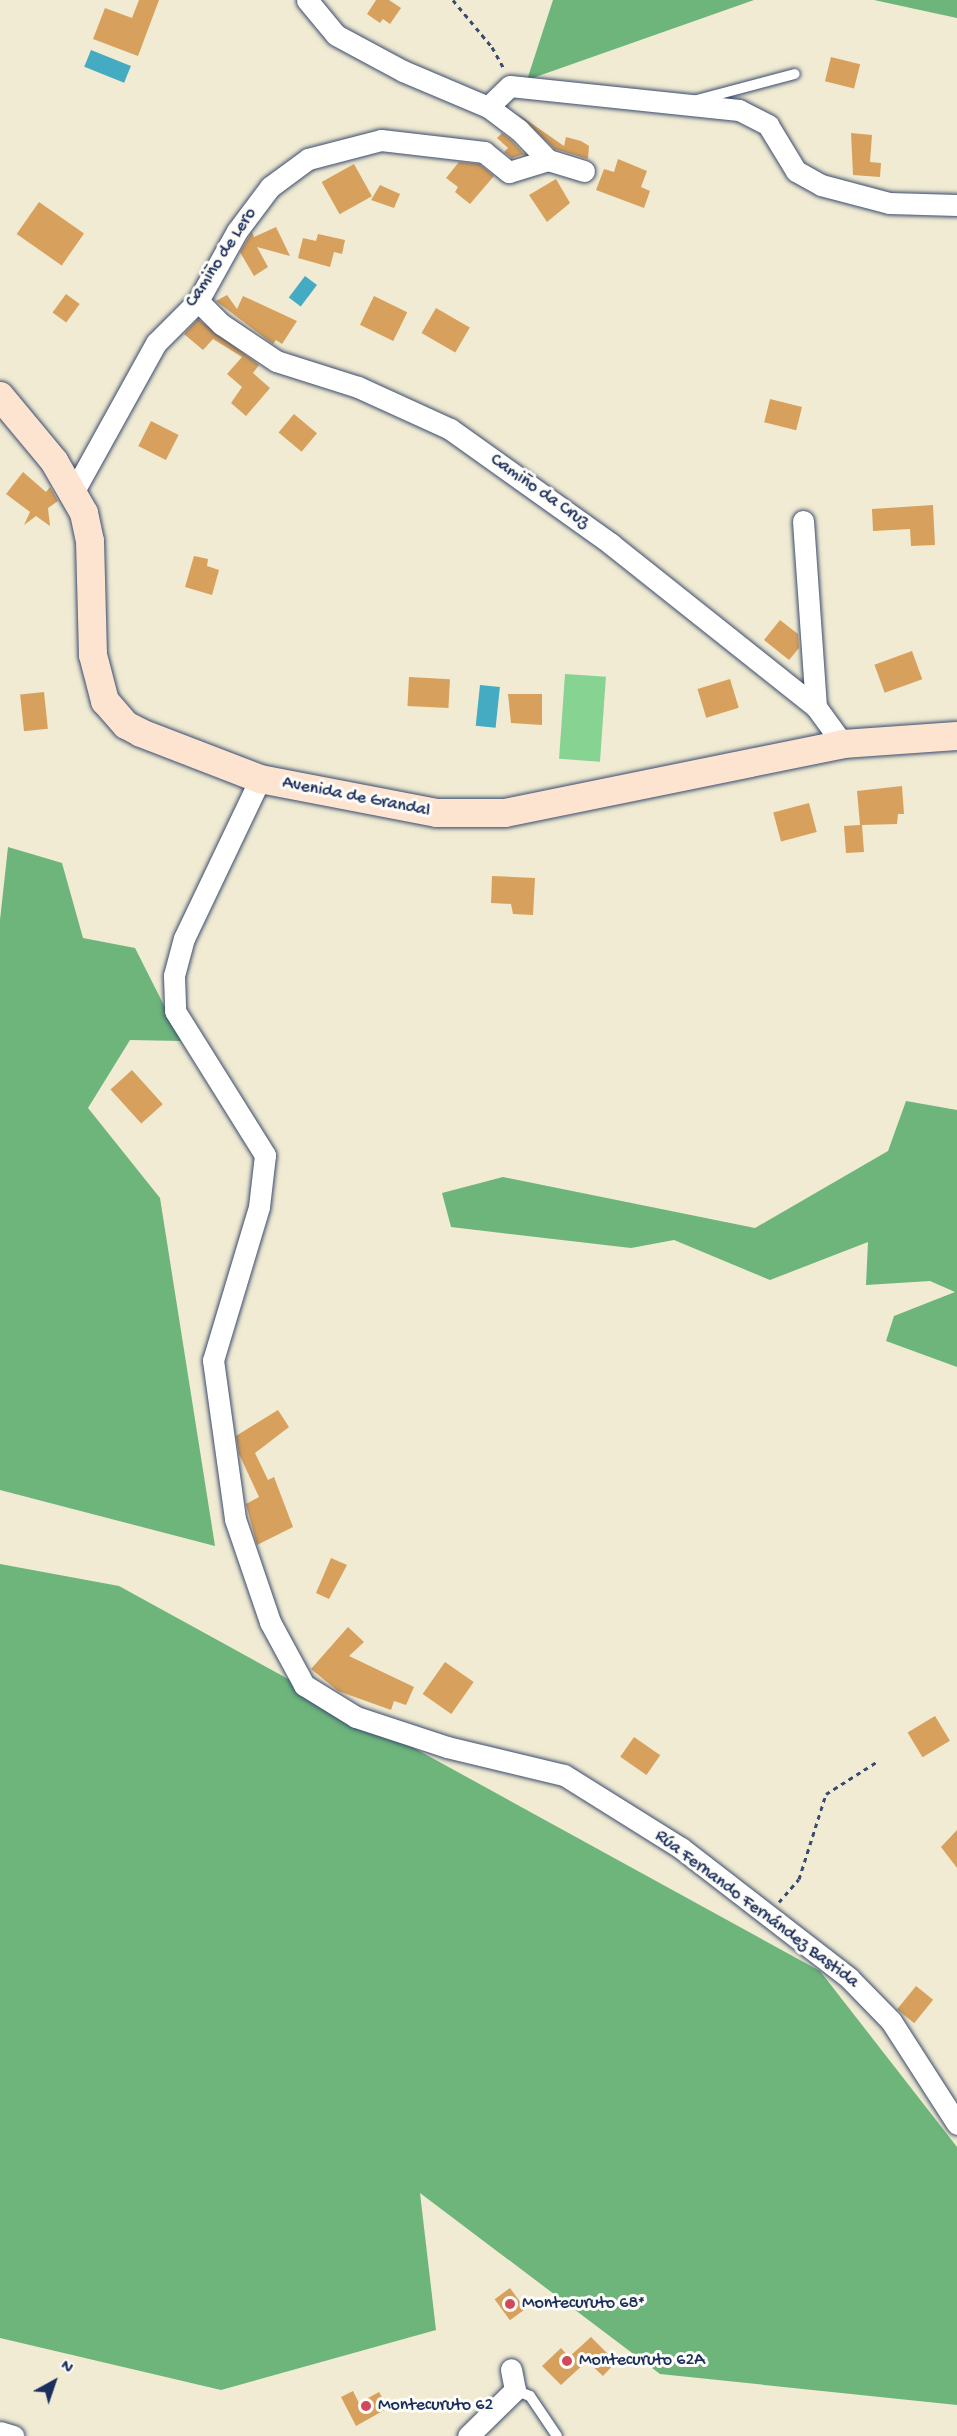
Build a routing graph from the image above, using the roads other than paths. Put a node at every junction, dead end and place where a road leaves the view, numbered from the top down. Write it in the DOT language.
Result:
graph roads {
  1 [pos="307,0"];
  2 [pos="795,74"];
  3 [pos="682,104"];
  4 [pos="488,107"];
  5 [pos="548,160"];
  6 [pos="584,171"];
  7 [pos="957,205"];
  8 [pos="198,301"];
  9 [pos="0,396"];
  10 [pos="74,490"];
  11 [pos="803,521"];
  12 [pos="816,708"];
  13 [pos="957,736"];
  14 [pos="843,744"];
  15 [pos="260,779"];
  16 [pos="957,2124"];
  17 [pos="513,2380"];
  18 [pos="0,2432"];
  19 [pos="13,2436"];
  20 [pos="468,2436"];
  21 [pos="557,2436"];
  1 -- 4 [label="street"];
  2 -- 3 [label="lane"];
  3 -- 4 [label="street"];
  3 -- 7 [label="street"];
  4 -- 5 [label="street"];
  5 -- 6 [label="street"];
  5 -- 8 [label="street, Camiño de Lero"];
  8 -- 10 [label="street, Camiño de Lero"];
  8 -- 12 [label="street, Camiño da Cruz"];
  9 -- 10 [label="street, Avenida de Grandal"];
  10 -- 15 [label="street, Avenida de Grandal"];
  11 -- 12 [label="street"];
  12 -- 14 [label="street, Camiño da Cruz"];
  13 -- 14 [label="street, Avenida de Grandal"];
  14 -- 15 [label="street, Avenida de Grandal"];
  15 -- 16 [label="street, Rúa Fernando Fernández Bastida"];
  17 -- 20 [label="street"];
  17 -- 21 [label="lane"];
  18 -- 19 [label="street"];
}
